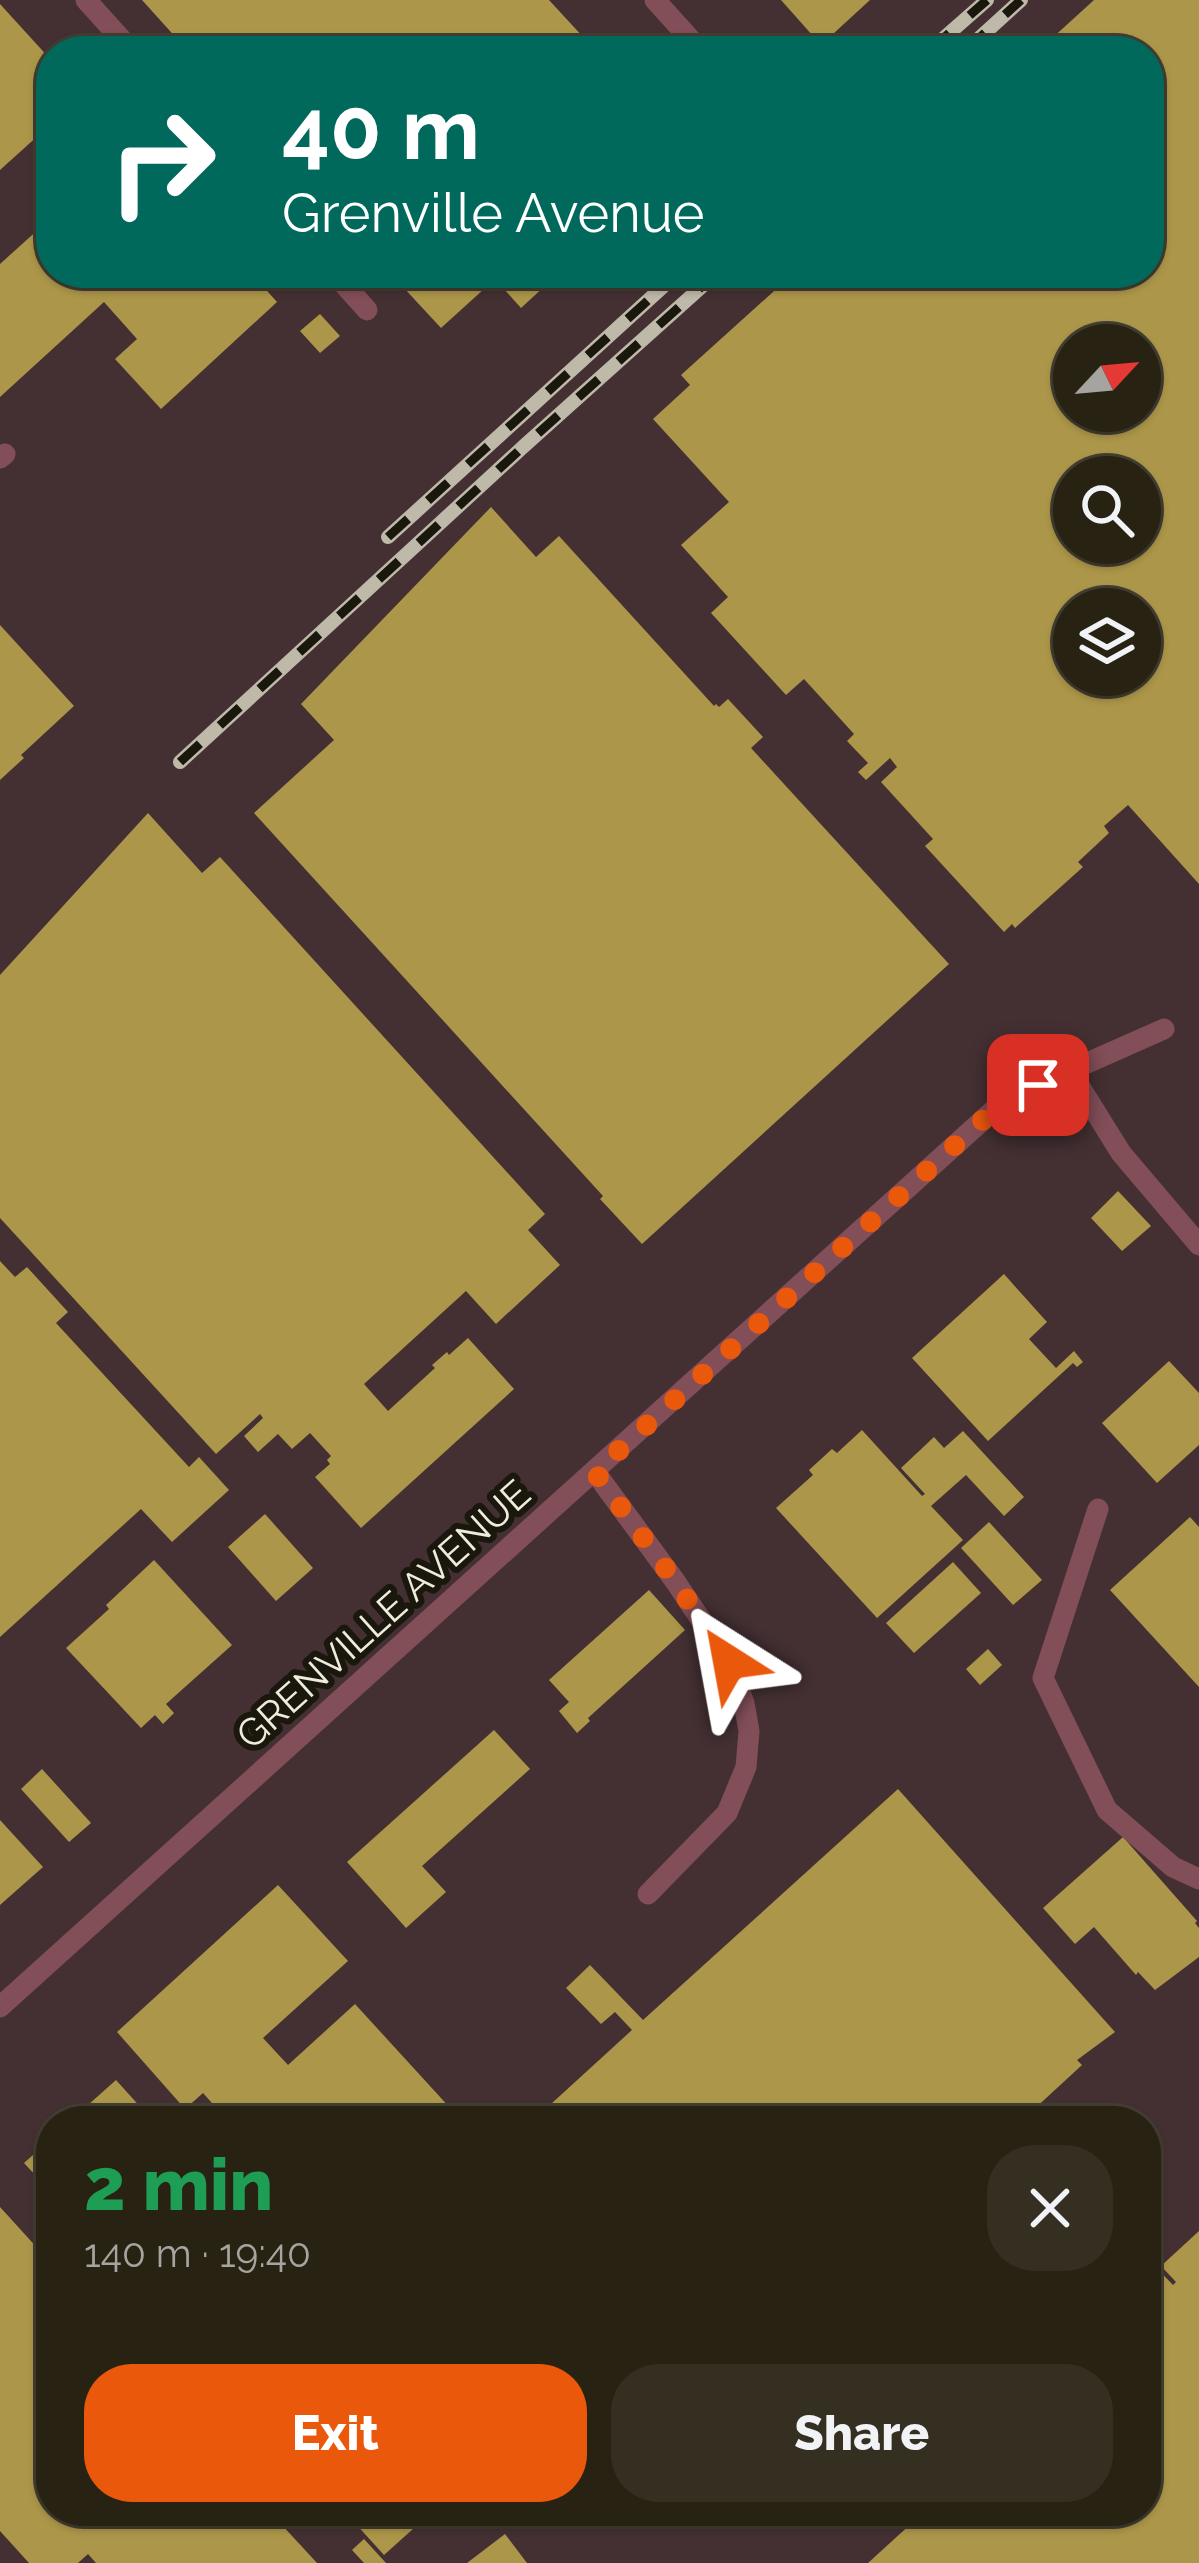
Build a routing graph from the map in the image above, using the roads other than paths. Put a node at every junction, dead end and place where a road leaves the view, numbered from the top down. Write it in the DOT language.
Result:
graph roads {
  1 [pos="86,0"];
  2 [pos="655,0"];
  3 [pos="118,36"];
  4 [pos="687,36"];
  5 [pos="347,288"];
  6 [pos="367,310"];
  7 [pos="1164,1029"];
  8 [pos="1070,1071"];
  9 [pos="1199,1244"];
  10 [pos="595,1472"];
  11 [pos="1098,1509"];
  12 [pos="1199,1879"];
  13 [pos="648,1894"];
  14 [pos="0,2007"];
  1 -- 3 [label="lane"];
  2 -- 4 [label="lane"];
  5 -- 6 [label="lane"];
  7 -- 8 [label="lane, GRENVILLE AVENUE"];
  8 -- 9 [label="lane"];
  8 -- 10 [label="lane, GRENVILLE AVENUE"];
  10 -- 13 [label="lane"];
  10 -- 14 [label="lane, GRENVILLE AVENUE"];
  11 -- 12 [label="lane"];
}
